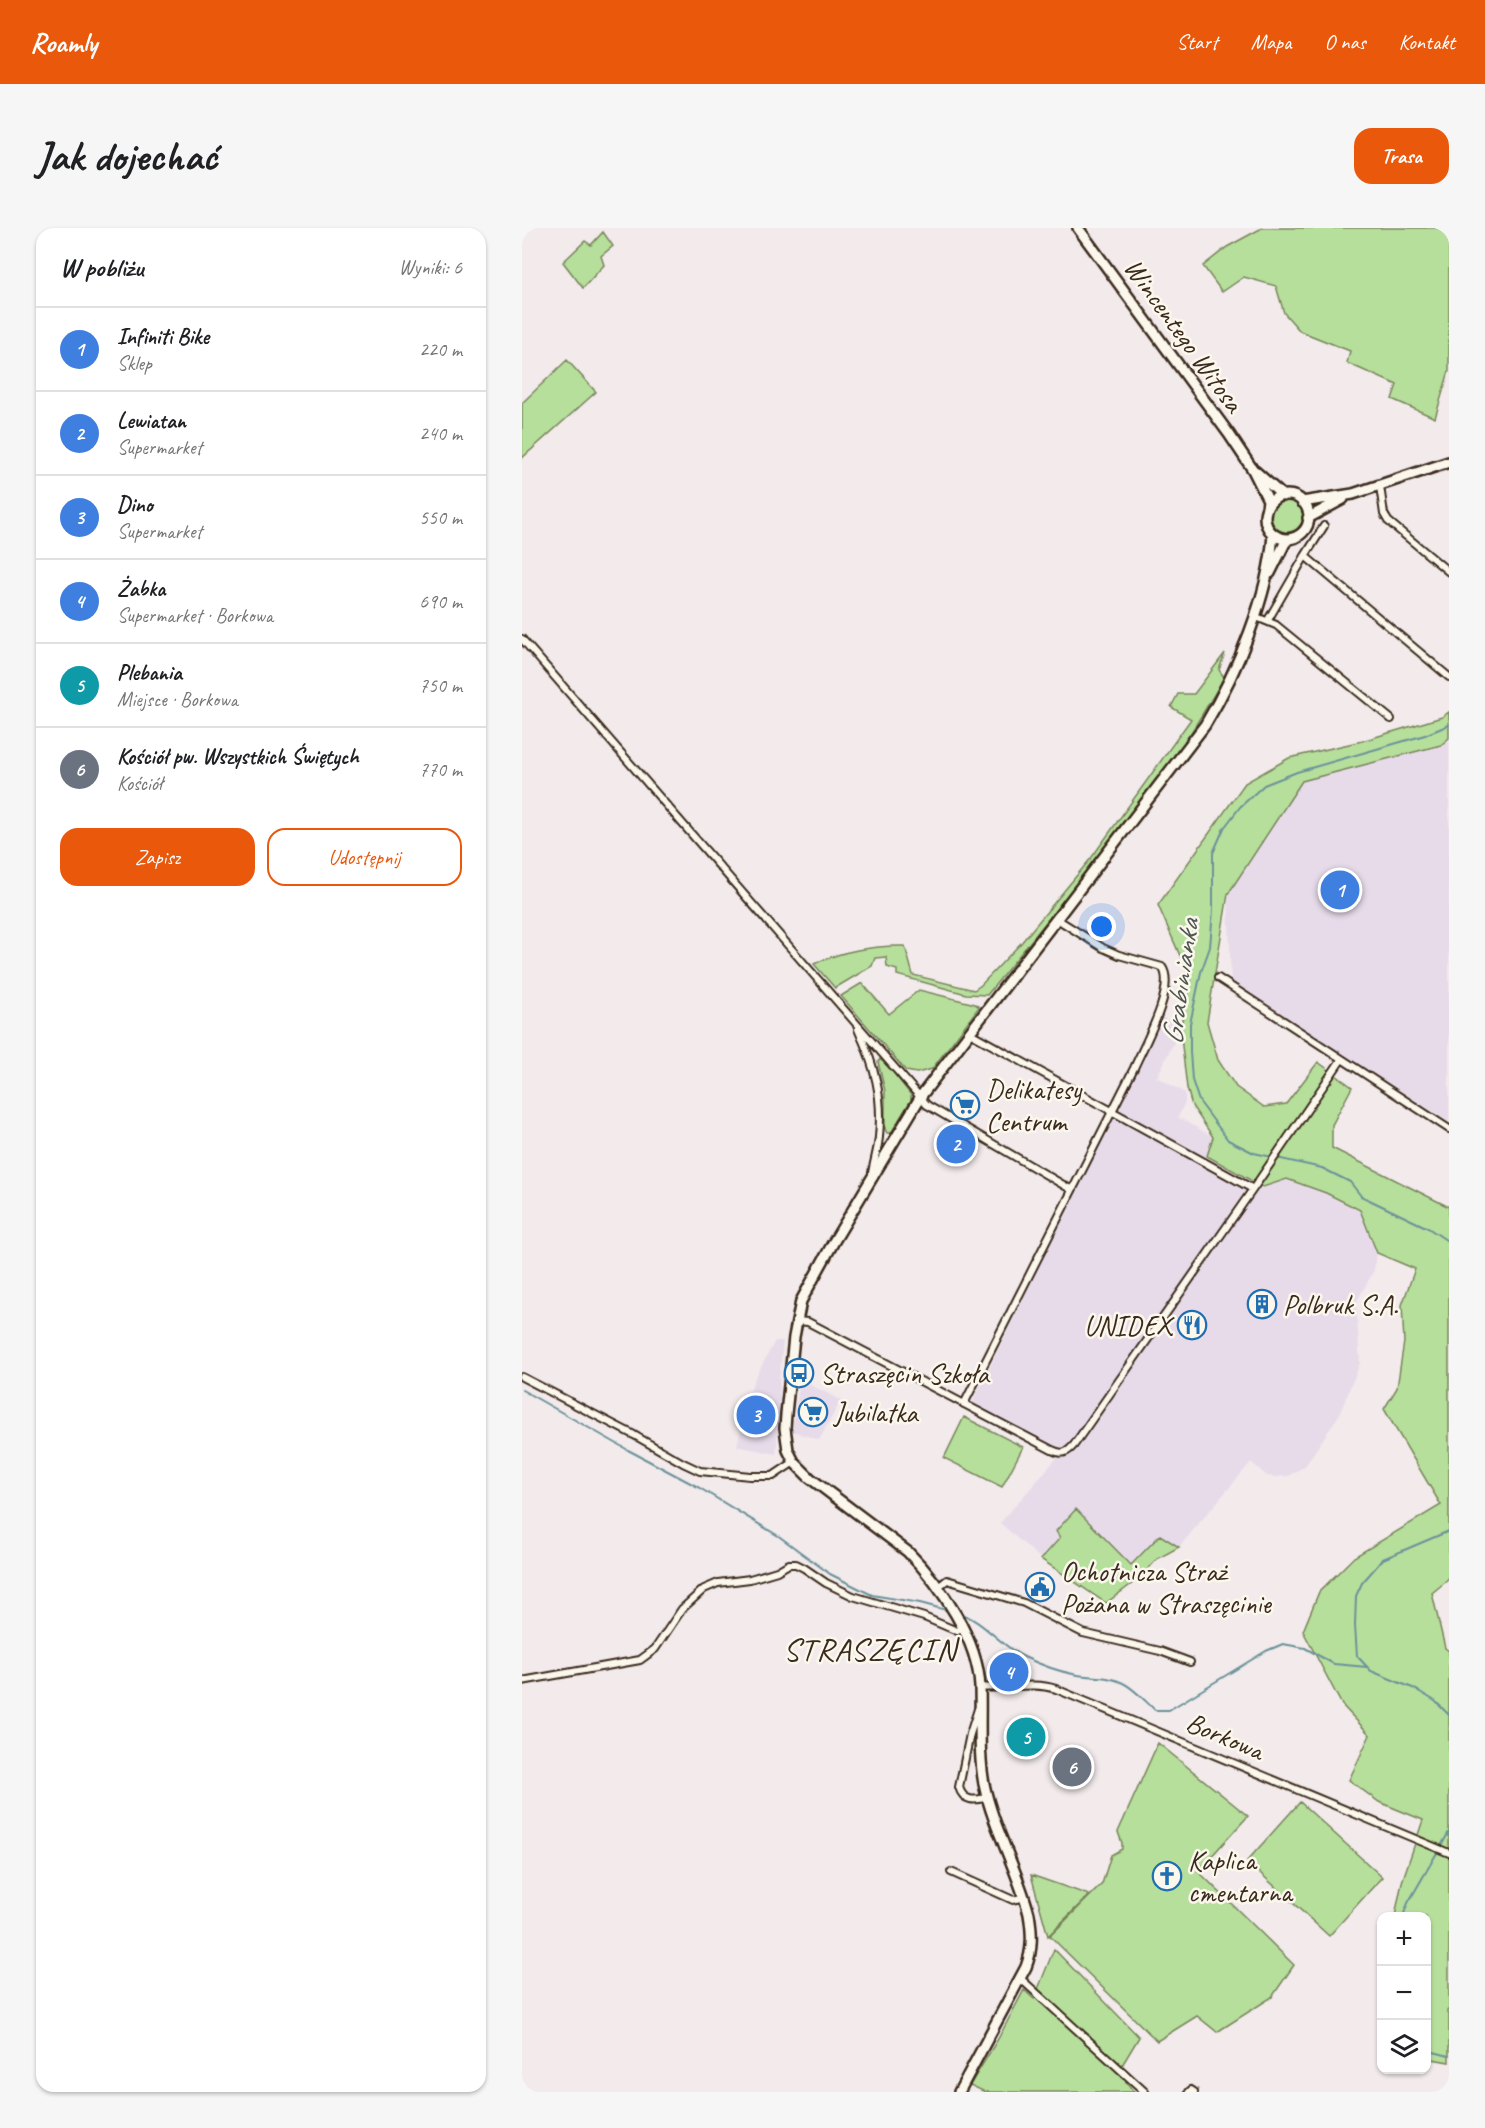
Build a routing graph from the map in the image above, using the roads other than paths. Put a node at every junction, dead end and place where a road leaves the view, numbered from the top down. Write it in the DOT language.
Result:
graph roads {
  1 [pos="1078,228"];
  2 [pos="1449,462"];
  3 [pos="1253,470"];
  4 [pos="1380,486"];
  5 [pos="1353,494"];
  6 [pos="1283,495"];
  7 [pos="1302,502"];
  8 [pos="1267,508"];
  9 [pos="1308,518"];
  10 [pos="1324,526"];
  11 [pos="1273,534"];
  12 [pos="1289,539"];
  13 [pos="1305,556"];
  14 [pos="1449,572"];
  15 [pos="1267,577"];
  16 [pos="1254,616"];
  17 [pos="1268,620"];
  18 [pos="522,639"];
  19 [pos="1449,677"];
  20 [pos="1391,719"];
  21 [pos="1057,919"];
  22 [pos="1218,978"];
  23 [pos="855,1023"];
  24 [pos="970,1033"];
  25 [pos="1341,1060"];
  26 [pos="921,1096"];
  27 [pos="1112,1111"];
  28 [pos="1449,1129"];
  29 [pos="871,1180"];
  30 [pos="1253,1189"];
  31 [pos="1072,1190"];
  32 [pos="796,1321"];
  33 [pos="522,1377"];
  34 [pos="964,1404"];
  35 [pos="794,1462"];
  36 [pos="938,1589"];
  37 [pos="961,1625"];
  38 [pos="1190,1662"];
  39 [pos="522,1682"];
  40 [pos="980,1687"];
  41 [pos="980,1706"];
  42 [pos="988,1797"];
  43 [pos="1449,1853"];
  44 [pos="951,1872"];
  45 [pos="1025,1897"];
  46 [pos="1021,1979"];
  47 [pos="959,2092"];
  48 [pos="1144,2092"];
  49 [pos="1189,2092"];
  50 [pos="1194,2092"];
  1 -- 3 [label="street, Wincentego Witosa"];
  2 -- 4 [label="street"];
  3 -- 6 [label="street, Wincentego Witosa"];
  3 -- 8 [label="street, Wincentego Witosa"];
  4 -- 5 [label="street"];
  4 -- 14 [label="street"];
  5 -- 7 [label="street"];
  5 -- 9 [label="street"];
  6 -- 7 [label="street"];
  6 -- 8 [label="street"];
  7 -- 9 [label="street"];
  8 -- 11 [label="street"];
  9 -- 12 [label="street"];
  10 -- 13 [label="street"];
  11 -- 12 [label="street"];
  11 -- 15 [label="street"];
  12 -- 15 [label="street"];
  13 -- 17 [label="street"];
  13 -- 19 [label="street"];
  15 -- 16 [label="street"];
  16 -- 17 [label="street"];
  16 -- 21 [label="street"];
  17 -- 20 [label="street"];
  18 -- 23 [label="street"];
  21 -- 24 [label="street"];
  21 -- 27 [label="street"];
  22 -- 25 [label="street"];
  23 -- 26 [label="street"];
  23 -- 29 [label="street"];
  24 -- 26 [label="street"];
  24 -- 27 [label="street"];
  25 -- 28 [label="street"];
  25 -- 30 [label="street"];
  26 -- 29 [label="street"];
  26 -- 31 [label="street"];
  27 -- 30 [label="street"];
  27 -- 31 [label="street"];
  29 -- 32 [label="street"];
  30 -- 34 [label="street"];
  31 -- 34 [label="street"];
  32 -- 34 [label="street"];
  32 -- 35 [label="street"];
  33 -- 35 [label="street"];
  35 -- 36 [label="street"];
  36 -- 37 [label="street"];
  36 -- 38 [label="street"];
  37 -- 39 [label="street"];
  37 -- 40 [label="street"];
  40 -- 41 [label="street"];
  40 -- 43 [label="street, Borkowa"];
  41 -- 42 [label="street"];
  41 -- 42 [label="street"];
  42 -- 45 [label="street"];
  44 -- 45 [label="street"];
  45 -- 46 [label="street"];
  46 -- 47 [label="street"];
  46 -- 48 [label="street"];
  49 -- 50 [label="street"];
}
